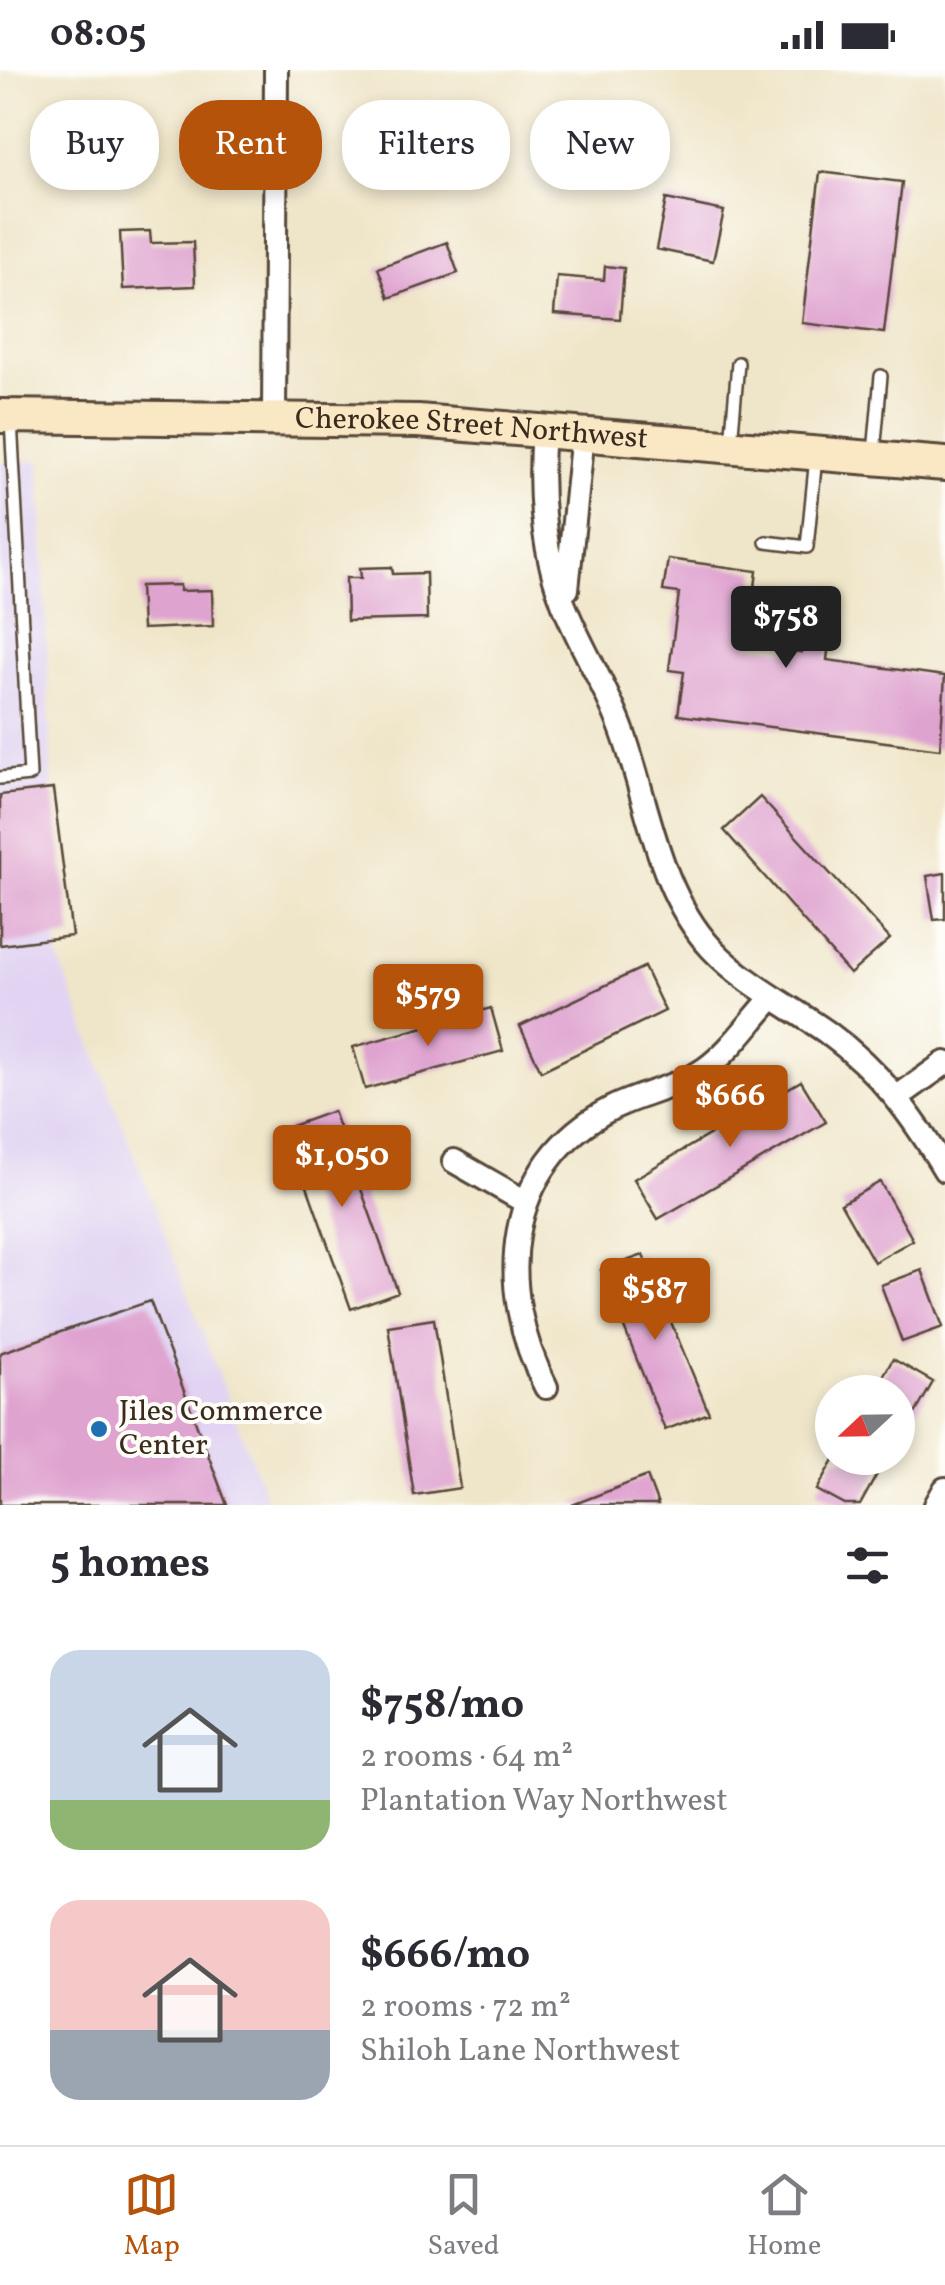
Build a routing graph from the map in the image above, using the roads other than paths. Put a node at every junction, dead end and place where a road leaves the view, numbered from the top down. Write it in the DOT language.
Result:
graph roads {
  1 [pos="276,70"];
  2 [pos="738,364"];
  3 [pos="881,376"];
  4 [pos="6,416"];
  5 [pos="274,419"];
  6 [pos="543,431"];
  7 [pos="583,434"];
  8 [pos="731,444"];
  9 [pos="816,452"];
  10 [pos="874,457"];
  11 [pos="945,464"];
  12 [pos="766,542"];
  13 [pos="567,613"];
  14 [pos="0,778"];
  15 [pos="773,997"];
  16 [pos="945,1064"];
  17 [pos="900,1096"];
  18 [pos="454,1161"];
  19 [pos="945,1170"];
  20 [pos="524,1201"];
  21 [pos="546,1388"];
  22 [pos="945,1489"];
  23 [pos="936,1505"];
  1 -- 5 [label="street"];
  2 -- 8 [label="lane"];
  3 -- 10 [label="lane"];
  4 -- 5 [label="main road, Cherokee Street Northwest"];
  4 -- 14 [label="lane"];
  5 -- 6 [label="main road, Cherokee Street Northwest"];
  6 -- 7 [label="main road, Cherokee Street Northwest"];
  6 -- 13 [label="street"];
  7 -- 8 [label="main road, Cherokee Street Northwest"];
  7 -- 13 [label="street"];
  8 -- 9 [label="main road, Cherokee Street Northwest"];
  9 -- 10 [label="main road, Cherokee Street Northwest"];
  9 -- 12 [label="lane"];
  10 -- 11 [label="main road, Cherokee Street Northwest"];
  13 -- 15 [label="street"];
  15 -- 17 [label="street"];
  15 -- 20 [label="street"];
  16 -- 17 [label="street"];
  17 -- 19 [label="street"];
  18 -- 20 [label="street"];
  20 -- 21 [label="street"];
  22 -- 23 [label="street"];
}
